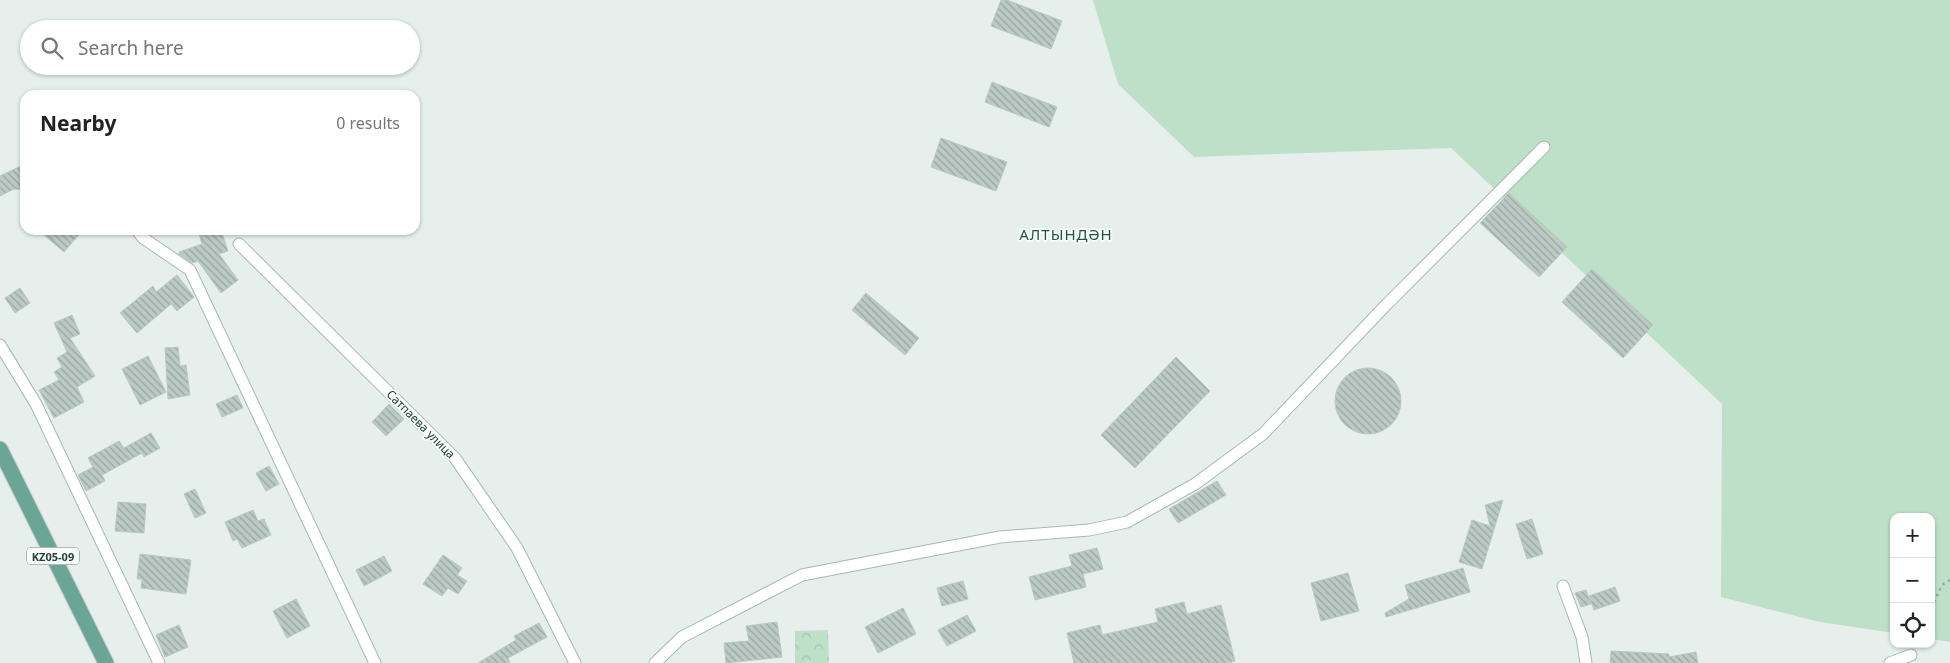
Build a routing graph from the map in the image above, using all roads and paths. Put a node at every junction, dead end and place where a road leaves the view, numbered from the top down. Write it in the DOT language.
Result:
graph roads {
  1 [pos="1544,147"];
  2 [pos="141,235"];
  3 [pos="240,244"];
  4 [pos="0,344"];
  5 [pos="0,449"];
  6 [pos="1950,580"];
  7 [pos="1563,586"];
  8 [pos="1933,603"];
  9 [pos="1910,655"];
  10 [pos="106,663"];
  11 [pos="159,663"];
  12 [pos="375,663"];
  13 [pos="575,663"];
  14 [pos="655,663"];
  15 [pos="1586,663"];
  16 [pos="1890,663"];
  1 -- 14 [label="street"];
  2 -- 12 [label="street"];
  3 -- 13 [label="street, Сатпаева улица"];
  4 -- 11 [label="street"];
  5 -- 10 [label="main road, KZ05-09"];
  6 -- 8 [label="path"];
  7 -- 15 [label="street"];
  9 -- 16 [label="street"];
}
